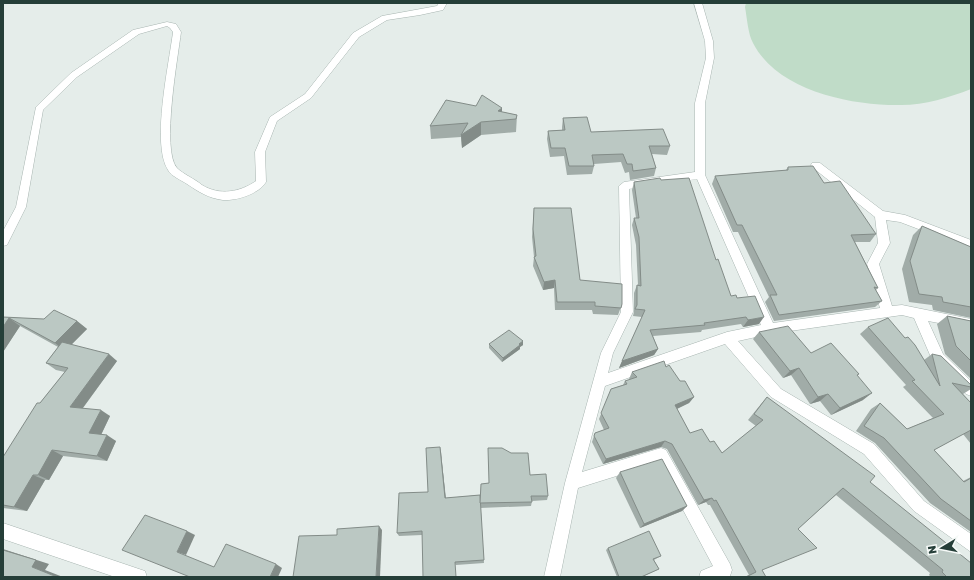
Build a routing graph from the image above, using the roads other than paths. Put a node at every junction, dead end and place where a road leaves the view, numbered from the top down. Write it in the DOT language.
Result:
graph roads {
  1 [pos="443,3"];
  2 [pos="698,3"];
  3 [pos="816,165"];
  4 [pos="700,175"];
  5 [pos="880,215"];
  6 [pos="3,242"];
  7 [pos="971,245"];
  8 [pos="886,311"];
  9 [pos="919,314"];
  10 [pos="971,324"];
  11 [pos="769,329"];
  12 [pos="727,338"];
  13 [pos="600,382"];
  14 [pos="971,390"];
  15 [pos="572,483"];
  16 [pos="3,531"];
  17 [pos="971,544"];
  18 [pos="139,577"];
  19 [pos="552,577"];
  20 [pos="707,577"];
  1 -- 6 [label="street"];
  2 -- 4 [label="street"];
  3 -- 5 [label="street"];
  4 -- 11 [label="street"];
  4 -- 13 [label="street"];
  5 -- 7 [label="street"];
  5 -- 8 [label="street"];
  8 -- 9 [label="street"];
  8 -- 11 [label="street"];
  9 -- 10 [label="street"];
  9 -- 14 [label="street"];
  11 -- 12 [label="street"];
  12 -- 13 [label="street"];
  12 -- 17 [label="street"];
  13 -- 15 [label="street"];
  15 -- 19 [label="street"];
  15 -- 20 [label="street"];
  16 -- 18 [label="street"];
}
